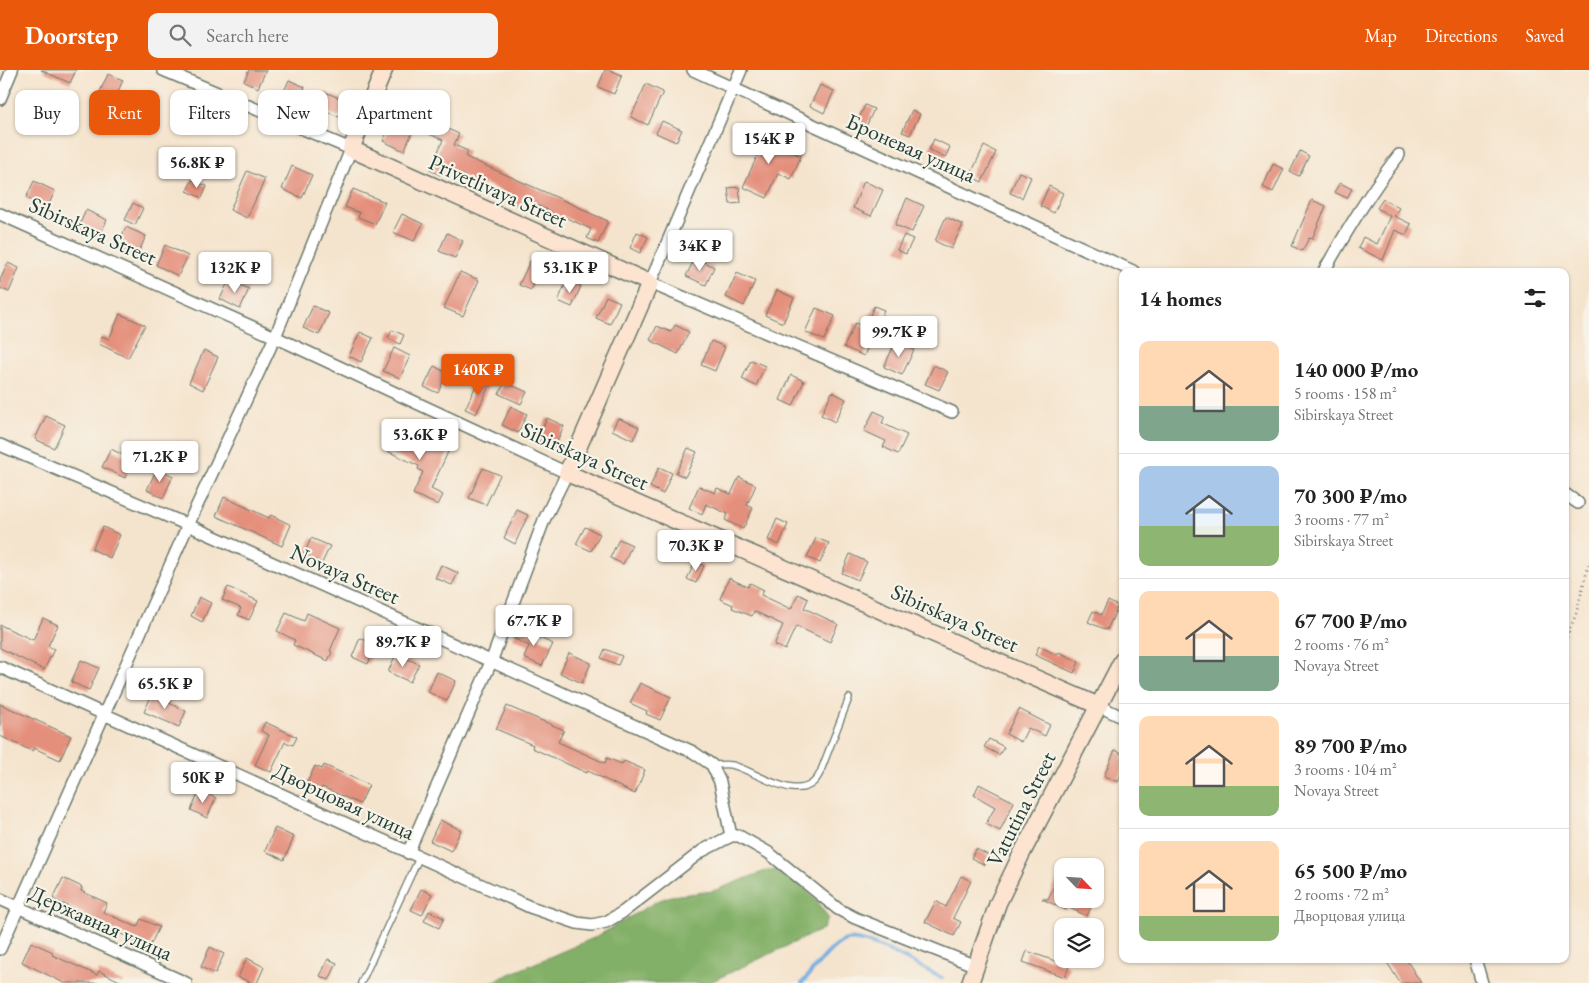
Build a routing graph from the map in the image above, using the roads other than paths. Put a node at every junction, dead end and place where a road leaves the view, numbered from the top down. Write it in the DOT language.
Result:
graph roads {
  1 [pos="12,70"];
  2 [pos="164,70"];
  3 [pos="384,70"];
  4 [pos="693,70"];
  5 [pos="741,70"];
  6 [pos="733,89"];
  7 [pos="0,99"];
  8 [pos="352,149"];
  9 [pos="1400,156"];
  10 [pos="0,214"];
  11 [pos="1127,268"];
  12 [pos="1326,268"];
  13 [pos="650,283"];
  14 [pos="274,337"];
  15 [pos="952,412"];
  16 [pos="0,445"];
  17 [pos="567,474"];
  18 [pos="1569,497"];
  19 [pos="1578,503"];
  20 [pos="188,525"];
  21 [pos="491,662"];
  22 [pos="0,667"];
  23 [pos="1119,667"];
  24 [pos="849,698"];
  25 [pos="1099,706"];
  26 [pos="104,714"];
  27 [pos="1119,716"];
  28 [pos="712,766"];
  29 [pos="731,836"];
  30 [pos="414,855"];
  31 [pos="0,899"];
  32 [pos="19,907"];
  33 [pos="0,949"];
  34 [pos="1476,963"];
  35 [pos="976,966"];
  36 [pos="186,983"];
  37 [pos="361,983"];
  38 [pos="970,983"];
  39 [pos="1482,983"];
  1 -- 7 [label="street"];
  2 -- 8 [label="street, Privetlivaya Street"];
  3 -- 8 [label="street"];
  4 -- 6 [label="street, Броневая улица"];
  5 -- 6 [label="street"];
  6 -- 11 [label="street, Броневая улица"];
  6 -- 13 [label="street"];
  8 -- 13 [label="street, Privetlivaya Street"];
  8 -- 14 [label="street"];
  9 -- 12 [label="street"];
  10 -- 14 [label="street, Sibirskaya Street"];
  13 -- 15 [label="street, Privetlivaya Street"];
  13 -- 17 [label="street"];
  14 -- 17 [label="street, Sibirskaya Street"];
  14 -- 20 [label="street"];
  16 -- 20 [label="street, Novaya Street"];
  17 -- 21 [label="street"];
  17 -- 25 [label="street, Sibirskaya Street"];
  18 -- 19 [label="street"];
  20 -- 21 [label="street, Novaya Street"];
  20 -- 26 [label="street"];
  21 -- 28 [label="street, Novaya Street"];
  21 -- 30 [label="street"];
  22 -- 26 [label="street, Дворцовая улица"];
  23 -- 25 [label="street, Vatutina Street"];
  24 -- 28 [label="lane"];
  25 -- 27 [label="street"];
  25 -- 35 [label="street, Vatutina Street"];
  26 -- 30 [label="street, Дворцовая улица"];
  26 -- 32 [label="street"];
  28 -- 29 [label="street"];
  29 -- 30 [label="street, Дворцовая улица"];
  29 -- 35 [label="street"];
  30 -- 37 [label="lane"];
  31 -- 32 [label="street, Державная улица"];
  32 -- 33 [label="street"];
  32 -- 36 [label="street, Державная улица"];
  34 -- 39 [label="street"];
  35 -- 38 [label="street, Vatutina Street"];
}
